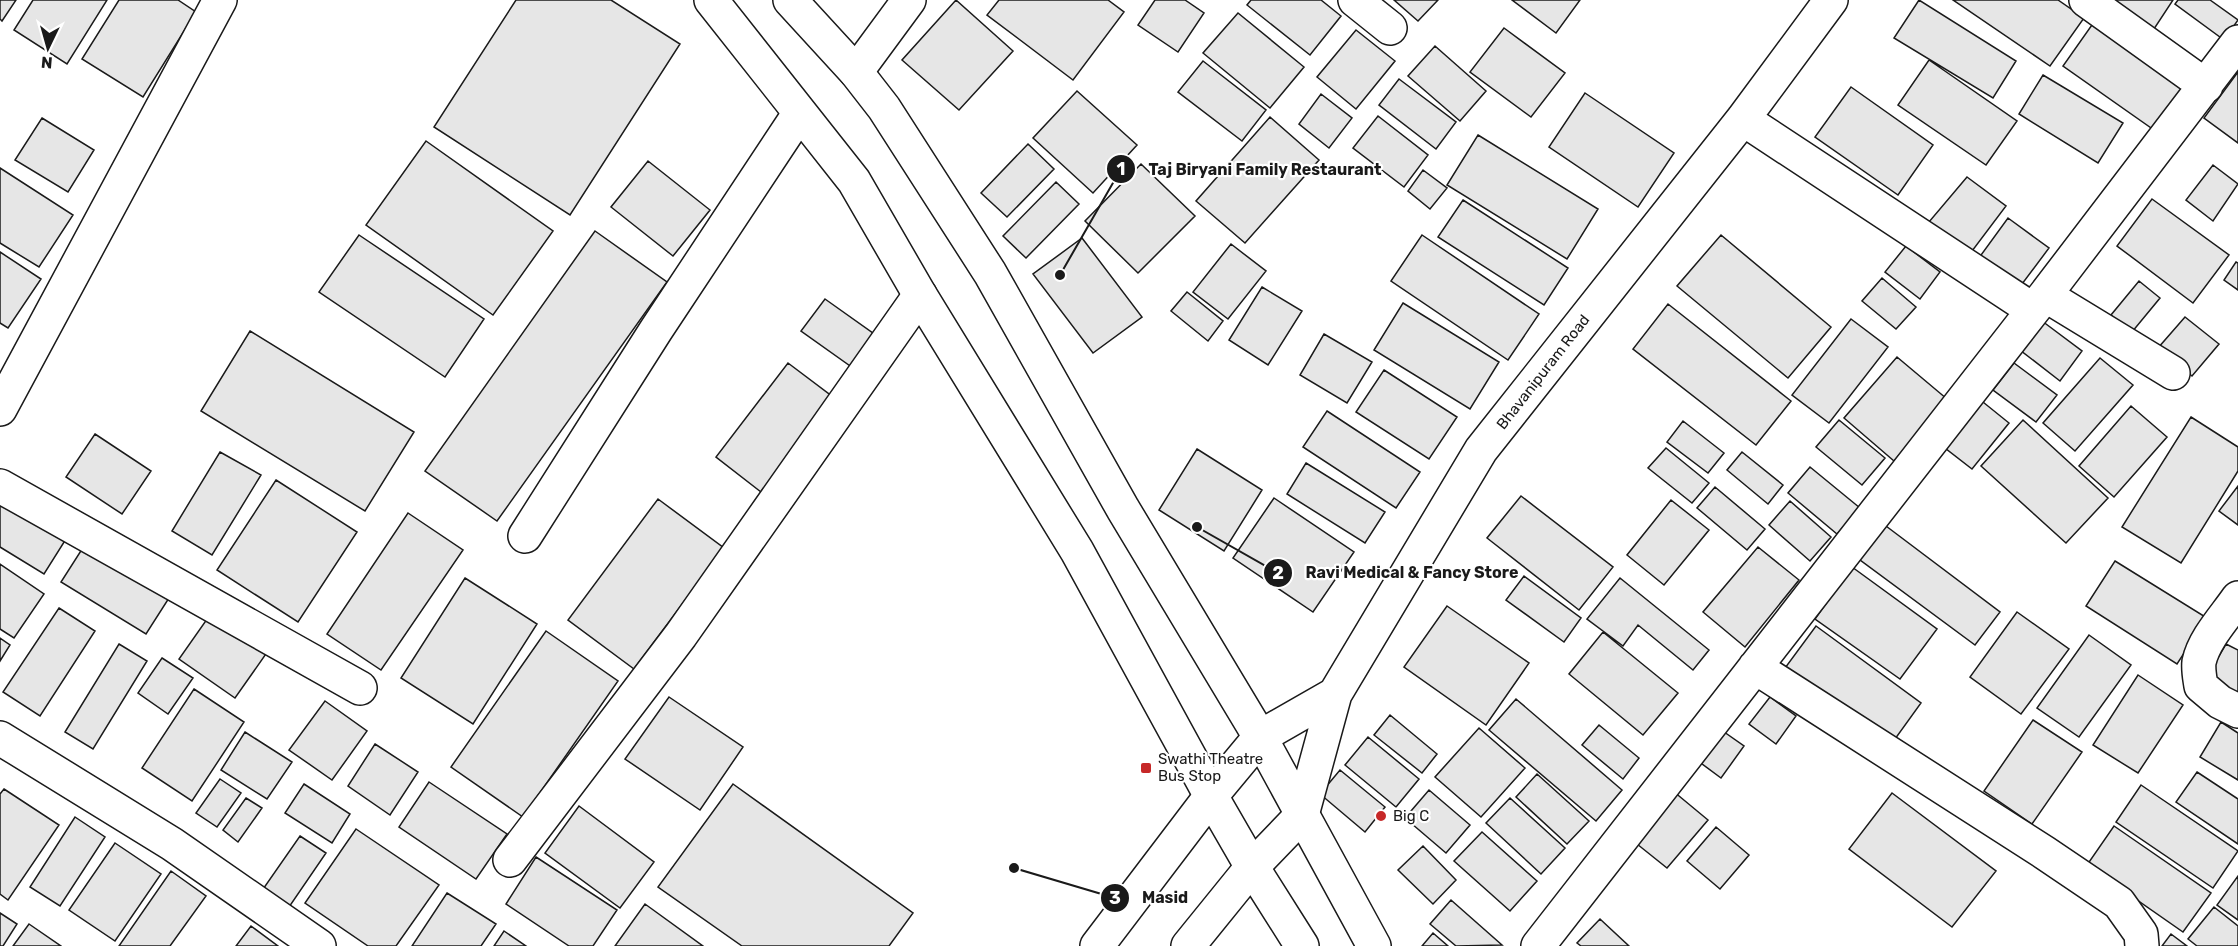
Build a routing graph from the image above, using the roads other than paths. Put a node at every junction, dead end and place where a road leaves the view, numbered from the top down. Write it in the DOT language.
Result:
graph roads {
  1 [pos="711,0"];
  2 [pos="790,0"];
  3 [pos="909,0"];
  4 [pos="1355,0"];
  5 [pos="1831,0"];
  6 [pos="2086,0"];
  7 [pos="214,2"];
  8 [pos="1390,28"];
  9 [pos="2236,50"];
  10 [pos="856,72"];
  11 [pos="2206,86"];
  12 [pos="799,114"];
  13 [pos="1743,119"];
  14 [pos="920,295"];
  15 [pos="2039,302"];
  16 [pos="2173,373"];
  17 [pos="0,409"];
  18 [pos="0,486"];
  19 [pos="525,536"];
  20 [pos="2238,598"];
  21 [pos="1755,667"];
  22 [pos="360,688"];
  23 [pos="1335,694"];
  24 [pos="2238,711"];
  25 [pos="1260,737"];
  26 [pos="0,738"];
  27 [pos="1211,796"];
  28 [pos="1302,815"];
  29 [pos="510,860"];
  30 [pos="1252,867"];
  31 [pos="319,946"];
  32 [pos="1097,946"];
  33 [pos="1188,946"];
  34 [pos="1302,946"];
  35 [pos="1374,946"];
  36 [pos="1538,946"];
  37 [pos="2142,946"];
  1 -- 12 [label="main road"];
  2 -- 10 [label="main road"];
  3 -- 10 [label="main road"];
  4 -- 8 [label="main road"];
  5 -- 13 [label="main road, Bhavanipuram Road"];
  6 -- 11 [label="main road"];
  7 -- 17 [label="main road"];
  9 -- 11 [label="main road"];
  10 -- 25 [label="main road"];
  11 -- 15 [label="main road"];
  12 -- 14 [label="main road"];
  12 -- 19 [label="main road"];
  13 -- 15 [label="main road"];
  13 -- 23 [label="main road, Bhavanipuram Road"];
  14 -- 27 [label="main road"];
  14 -- 29 [label="main road"];
  15 -- 16 [label="main road"];
  15 -- 21 [label="main road"];
  18 -- 22 [label="main road"];
  20 -- 24 [label="main road"];
  21 -- 36 [label="main road"];
  21 -- 37 [label="main road"];
  23 -- 25 [label="main road, Bhavanipuram Road"];
  23 -- 28 [label="main road"];
  25 -- 27 [label="main road"];
  25 -- 28 [label="main road"];
  26 -- 31 [label="main road"];
  27 -- 30 [label="main road"];
  27 -- 32 [label="main road"];
  28 -- 30 [label="main road"];
  28 -- 35 [label="main road"];
  30 -- 33 [label="main road"];
  30 -- 34 [label="main road"];
}
